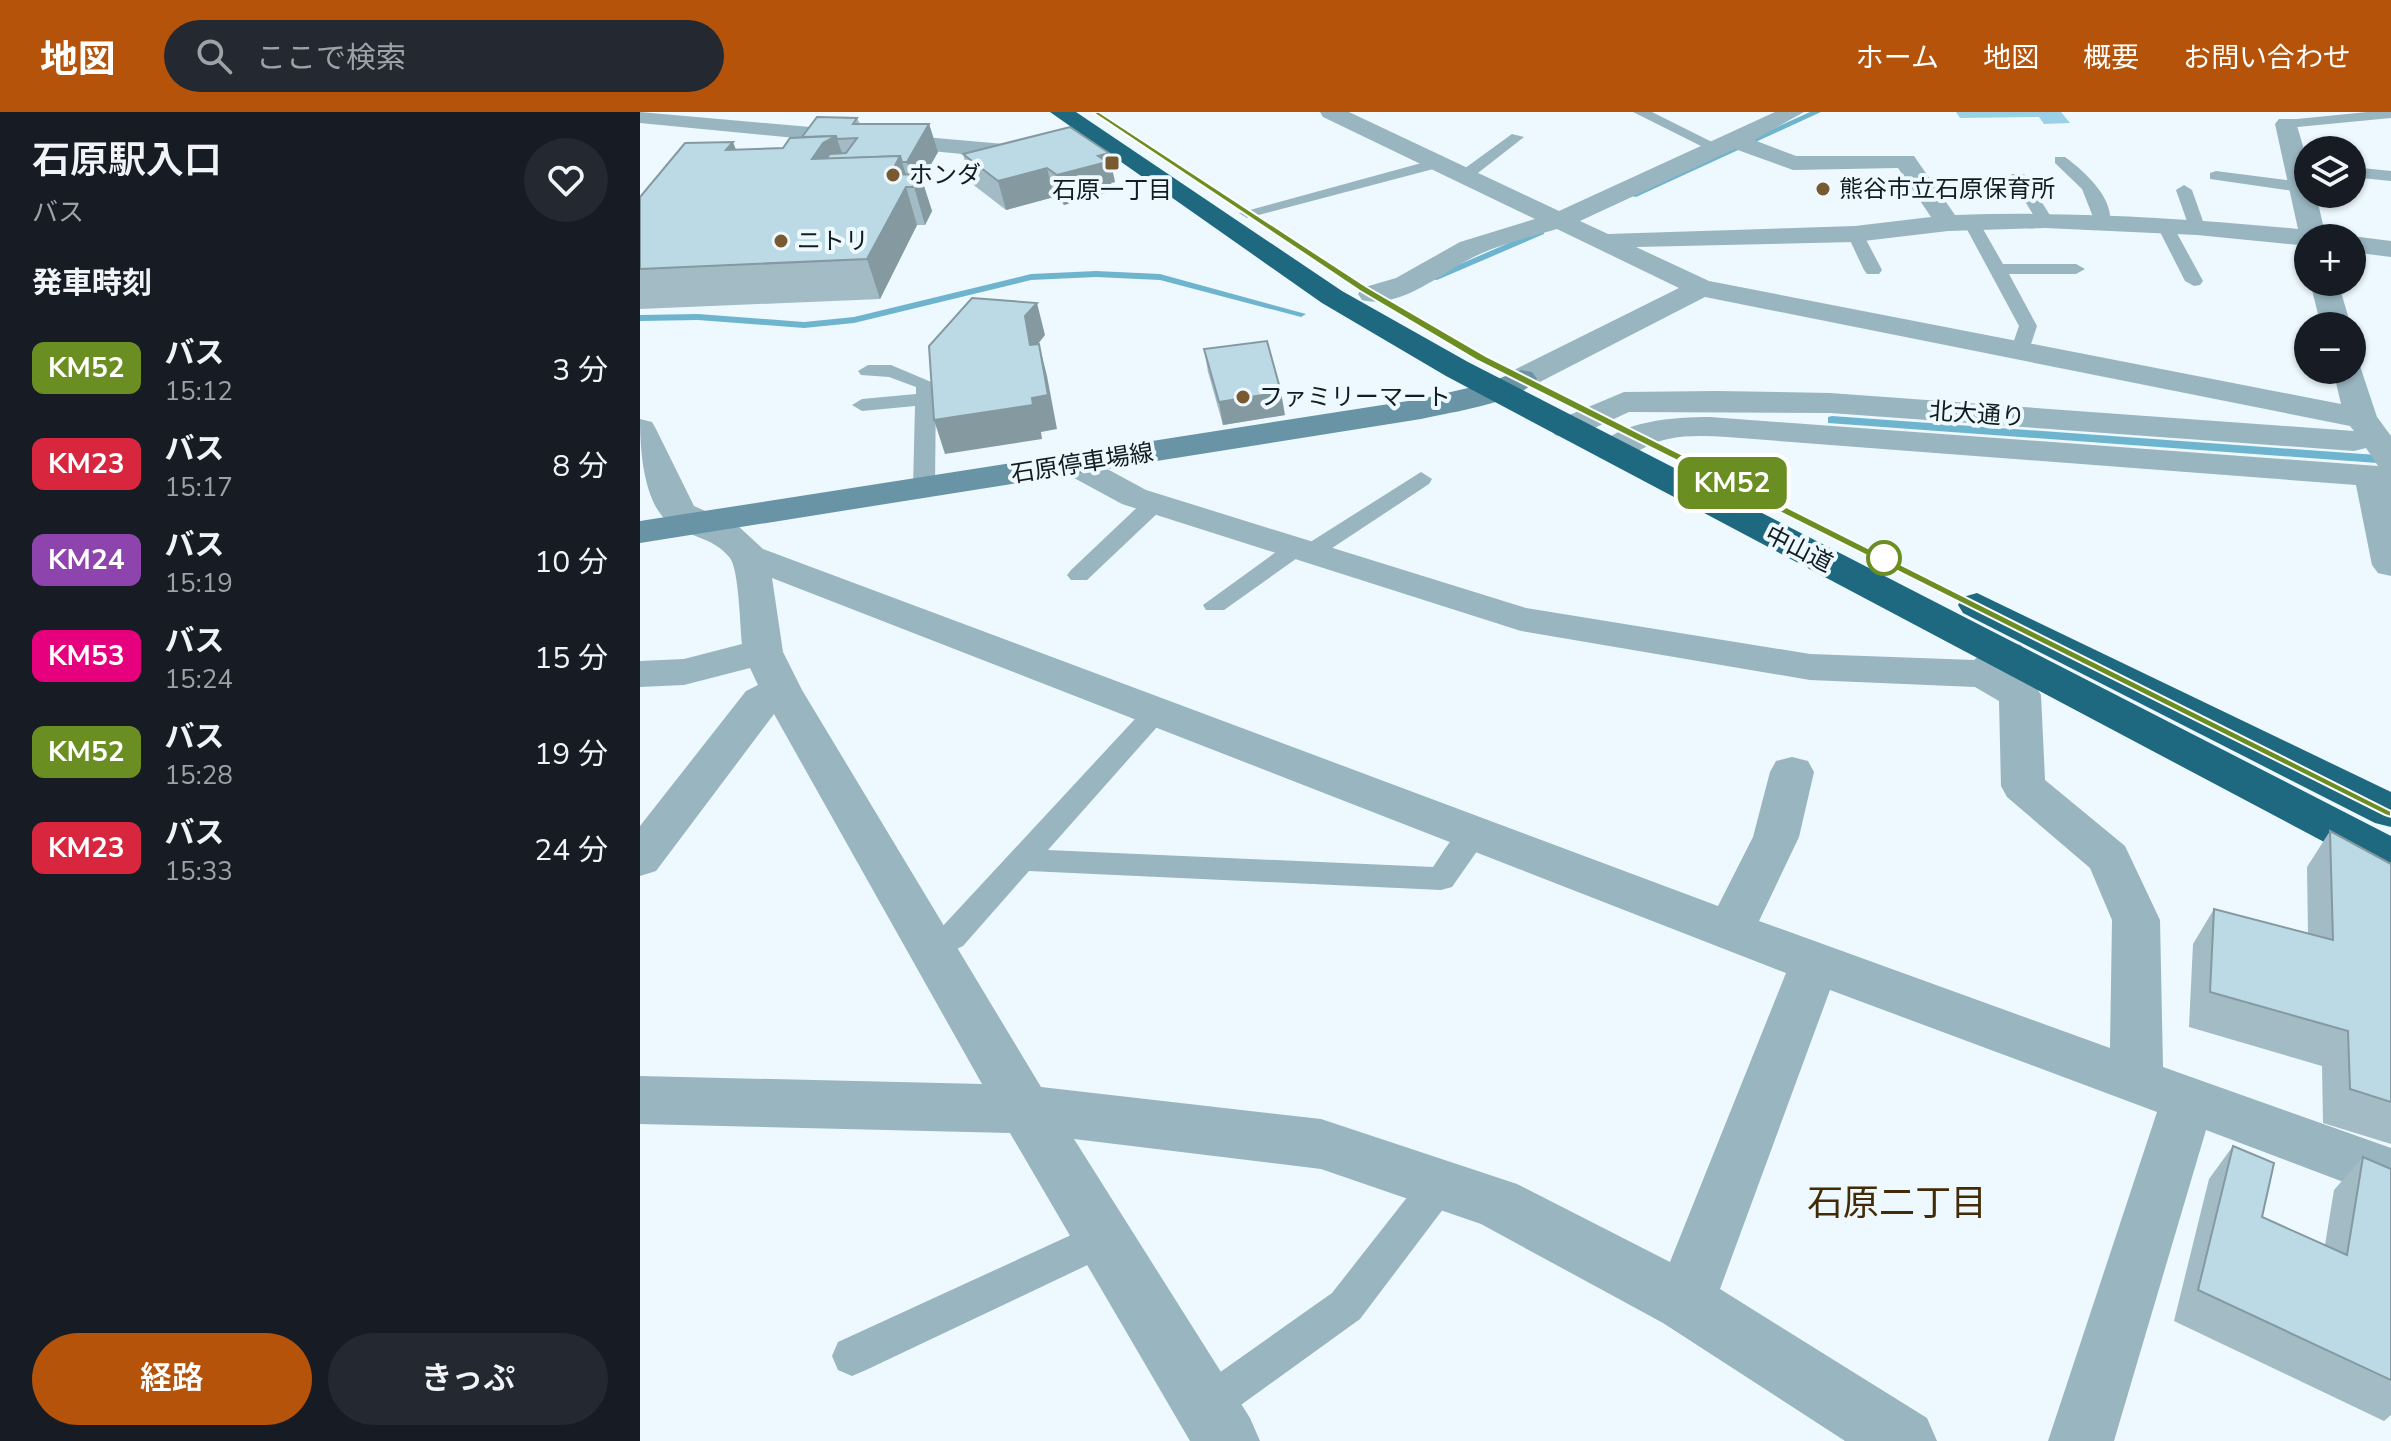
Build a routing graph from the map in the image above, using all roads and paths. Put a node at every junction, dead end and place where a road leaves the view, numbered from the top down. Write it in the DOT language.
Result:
graph roads {
  1 [pos="795,112"];
  2 [pos="1061,112"];
  3 [pos="1096,112"];
  4 [pos="1331,112"];
  5 [pos="1640,112"];
  6 [pos="1793,112"];
  7 [pos="2391,114"];
  8 [pos="640,116"];
  9 [pos="2363,117"];
  10 [pos="745,124"];
  11 [pos="2287,124"];
  12 [pos="2391,132"];
  13 [pos="1517,137"];
  14 [pos="1102,141"];
  15 [pos="1724,144"];
  16 [pos="2294,147"];
  17 [pos="2060,160"];
  18 [pos="1436,164"];
  19 [pos="2294,173"];
  20 [pos="2366,173"];
  21 [pos="2216,176"];
  22 [pos="2391,176"];
  23 [pos="1463,177"];
  24 [pos="2018,177"];
  25 [pos="2184,190"];
  26 [pos="1247,213"];
  27 [pos="2045,220"];
  28 [pos="1565,223"];
  29 [pos="1960,223"];
  30 [pos="2103,223"];
  31 [pos="2165,226"];
  32 [pos="2197,227"];
  33 [pos="1855,234"];
  34 [pos="2294,236"];
  35 [pos="1608,243"];
  36 [pos="2366,246"];
  37 [pos="2391,249"];
  38 [pos="1997,269"];
  39 [pos="2076,269"];
  40 [pos="1873,270"];
  41 [pos="2194,281"];
  42 [pos="1701,288"];
  43 [pos="1372,294"];
  44 [pos="2020,352"];
  45 [pos="868,371"];
  46 [pos="2354,384"];
  47 [pos="1508,385"];
  48 [pos="926,399"];
  49 [pos="862,405"];
  50 [pos="1580,421"];
  51 [pos="640,429"];
  52 [pos="1625,444"];
  53 [pos="2381,453"];
  54 [pos="1075,465"];
  55 [pos="1421,479"];
  56 [pos="924,488"];
  57 [pos="1154,504"];
  58 [pos="702,523"];
  59 [pos="640,532"];
  60 [pos="1302,551"];
  61 [pos="750,557"];
  62 [pos="2391,565"];
  63 [pos="1079,575"];
  64 [pos="1215,605"];
  65 [pos="1995,664"];
  66 [pos="772,671"];
  67 [pos="643,674"];
  68 [pos="1156,712"];
  69 [pos="1792,772"];
  70 [pos="2391,811"];
  71 [pos="1474,834"];
  72 [pos="644,847"];
  73 [pos="2391,857"];
  74 [pos="1024,860"];
  75 [pos="1730,931"];
  76 [pos="931,948"];
  77 [pos="1815,963"];
  78 [pos="2162,1090"];
  79 [pos="640,1100"];
  80 [pos="1025,1109"];
  81 [pos="2391,1174"];
  82 [pos="1440,1184"];
  83 [pos="1104,1238"];
  84 [pos="1685,1302"];
  85 [pos="852,1356"];
  86 [pos="1216,1423"];
  87 [pos="1904,1441"];
  88 [pos="2081,1441"];
  1 -- 10 [label="street"];
  2 -- 14 [label="highway, 中山道"];
  3 -- 26 [label="highway, 中山道"];
  4 -- 18 [label="street"];
  5 -- 15 [label="lane"];
  6 -- 15 [label="street"];
  7 -- 9 [label="lane"];
  8 -- 10 [label="street"];
  9 -- 11 [label="lane"];
  9 -- 12 [label="lane"];
  10 -- 14 [label="street"];
  11 -- 16 [label="street"];
  13 -- 23 [label="lane"];
  14 -- 47 [label="highway, 中山道"];
  15 -- 28 [label="street"];
  15 -- 29 [label="street"];
  17 -- 30 [label="lane"];
  18 -- 23 [label="street"];
  18 -- 26 [label="lane"];
  19 -- 21 [label="lane"];
  20 -- 22 [label="lane"];
  23 -- 28 [label="street"];
  24 -- 27 [label="lane"];
  25 -- 32 [label="lane"];
  26 -- 43 [label="highway, 中山道"];
  27 -- 29 [label="street"];
  27 -- 30 [label="street"];
  28 -- 35 [label="street"];
  28 -- 43 [label="street"];
  29 -- 33 [label="street"];
  29 -- 38 [label="lane"];
  30 -- 31 [label="street"];
  31 -- 32 [label="street"];
  31 -- 41 [label="lane"];
  32 -- 34 [label="street"];
  33 -- 35 [label="street"];
  33 -- 40 [label="lane"];
  35 -- 42 [label="street"];
  36 -- 37 [label="street"];
  38 -- 39 [label="lane"];
  38 -- 44 [label="lane"];
  42 -- 44 [label="street"];
  42 -- 47 [label="street"];
  43 -- 47 [label="highway, 中山道"];
  44 -- 53 [label="street"];
  45 -- 48 [label="lane"];
  46 -- 53 [label="street"];
  47 -- 50 [label="highway, 中山道"];
  47 -- 54 [label="main road, 石原停車場線"];
  48 -- 49 [label="lane"];
  48 -- 56 [label="lane"];
  50 -- 52 [label="highway, 中山道"];
  50 -- 53 [label="street, 北大通り"];
  51 -- 58 [label="street"];
  52 -- 53 [label="street, 北大通り"];
  52 -- 65 [label="highway, 中山道"];
  52 -- 70 [label="highway, 中山道"];
  53 -- 62 [label="street"];
  54 -- 56 [label="main road, 石原停車場線"];
  54 -- 57 [label="street"];
  55 -- 60 [label="lane"];
  56 -- 58 [label="main road, 石原停車場線"];
  57 -- 60 [label="street"];
  57 -- 63 [label="lane"];
  58 -- 59 [label="main road, 石原停車場線"];
  58 -- 61 [label="street"];
  60 -- 64 [label="lane"];
  60 -- 65 [label="street"];
  61 -- 66 [label="street"];
  61 -- 68 [label="street"];
  65 -- 73 [label="highway, 中山道"];
  65 -- 78 [label="street"];
  66 -- 67 [label="street"];
  66 -- 72 [label="street"];
  66 -- 76 [label="street"];
  68 -- 71 [label="street"];
  68 -- 74 [label="lane"];
  69 -- 75 [label="street"];
  71 -- 74 [label="lane"];
  71 -- 75 [label="street"];
  74 -- 76 [label="lane"];
  75 -- 77 [label="street"];
  76 -- 80 [label="street"];
  77 -- 78 [label="street"];
  77 -- 84 [label="street"];
  78 -- 81 [label="street"];
  78 -- 88 [label="street"];
  79 -- 80 [label="street"];
  80 -- 82 [label="street"];
  80 -- 83 [label="street"];
  82 -- 84 [label="street"];
  82 -- 86 [label="lane"];
  83 -- 85 [label="lane"];
  83 -- 86 [label="street"];
  84 -- 87 [label="street"];
}
